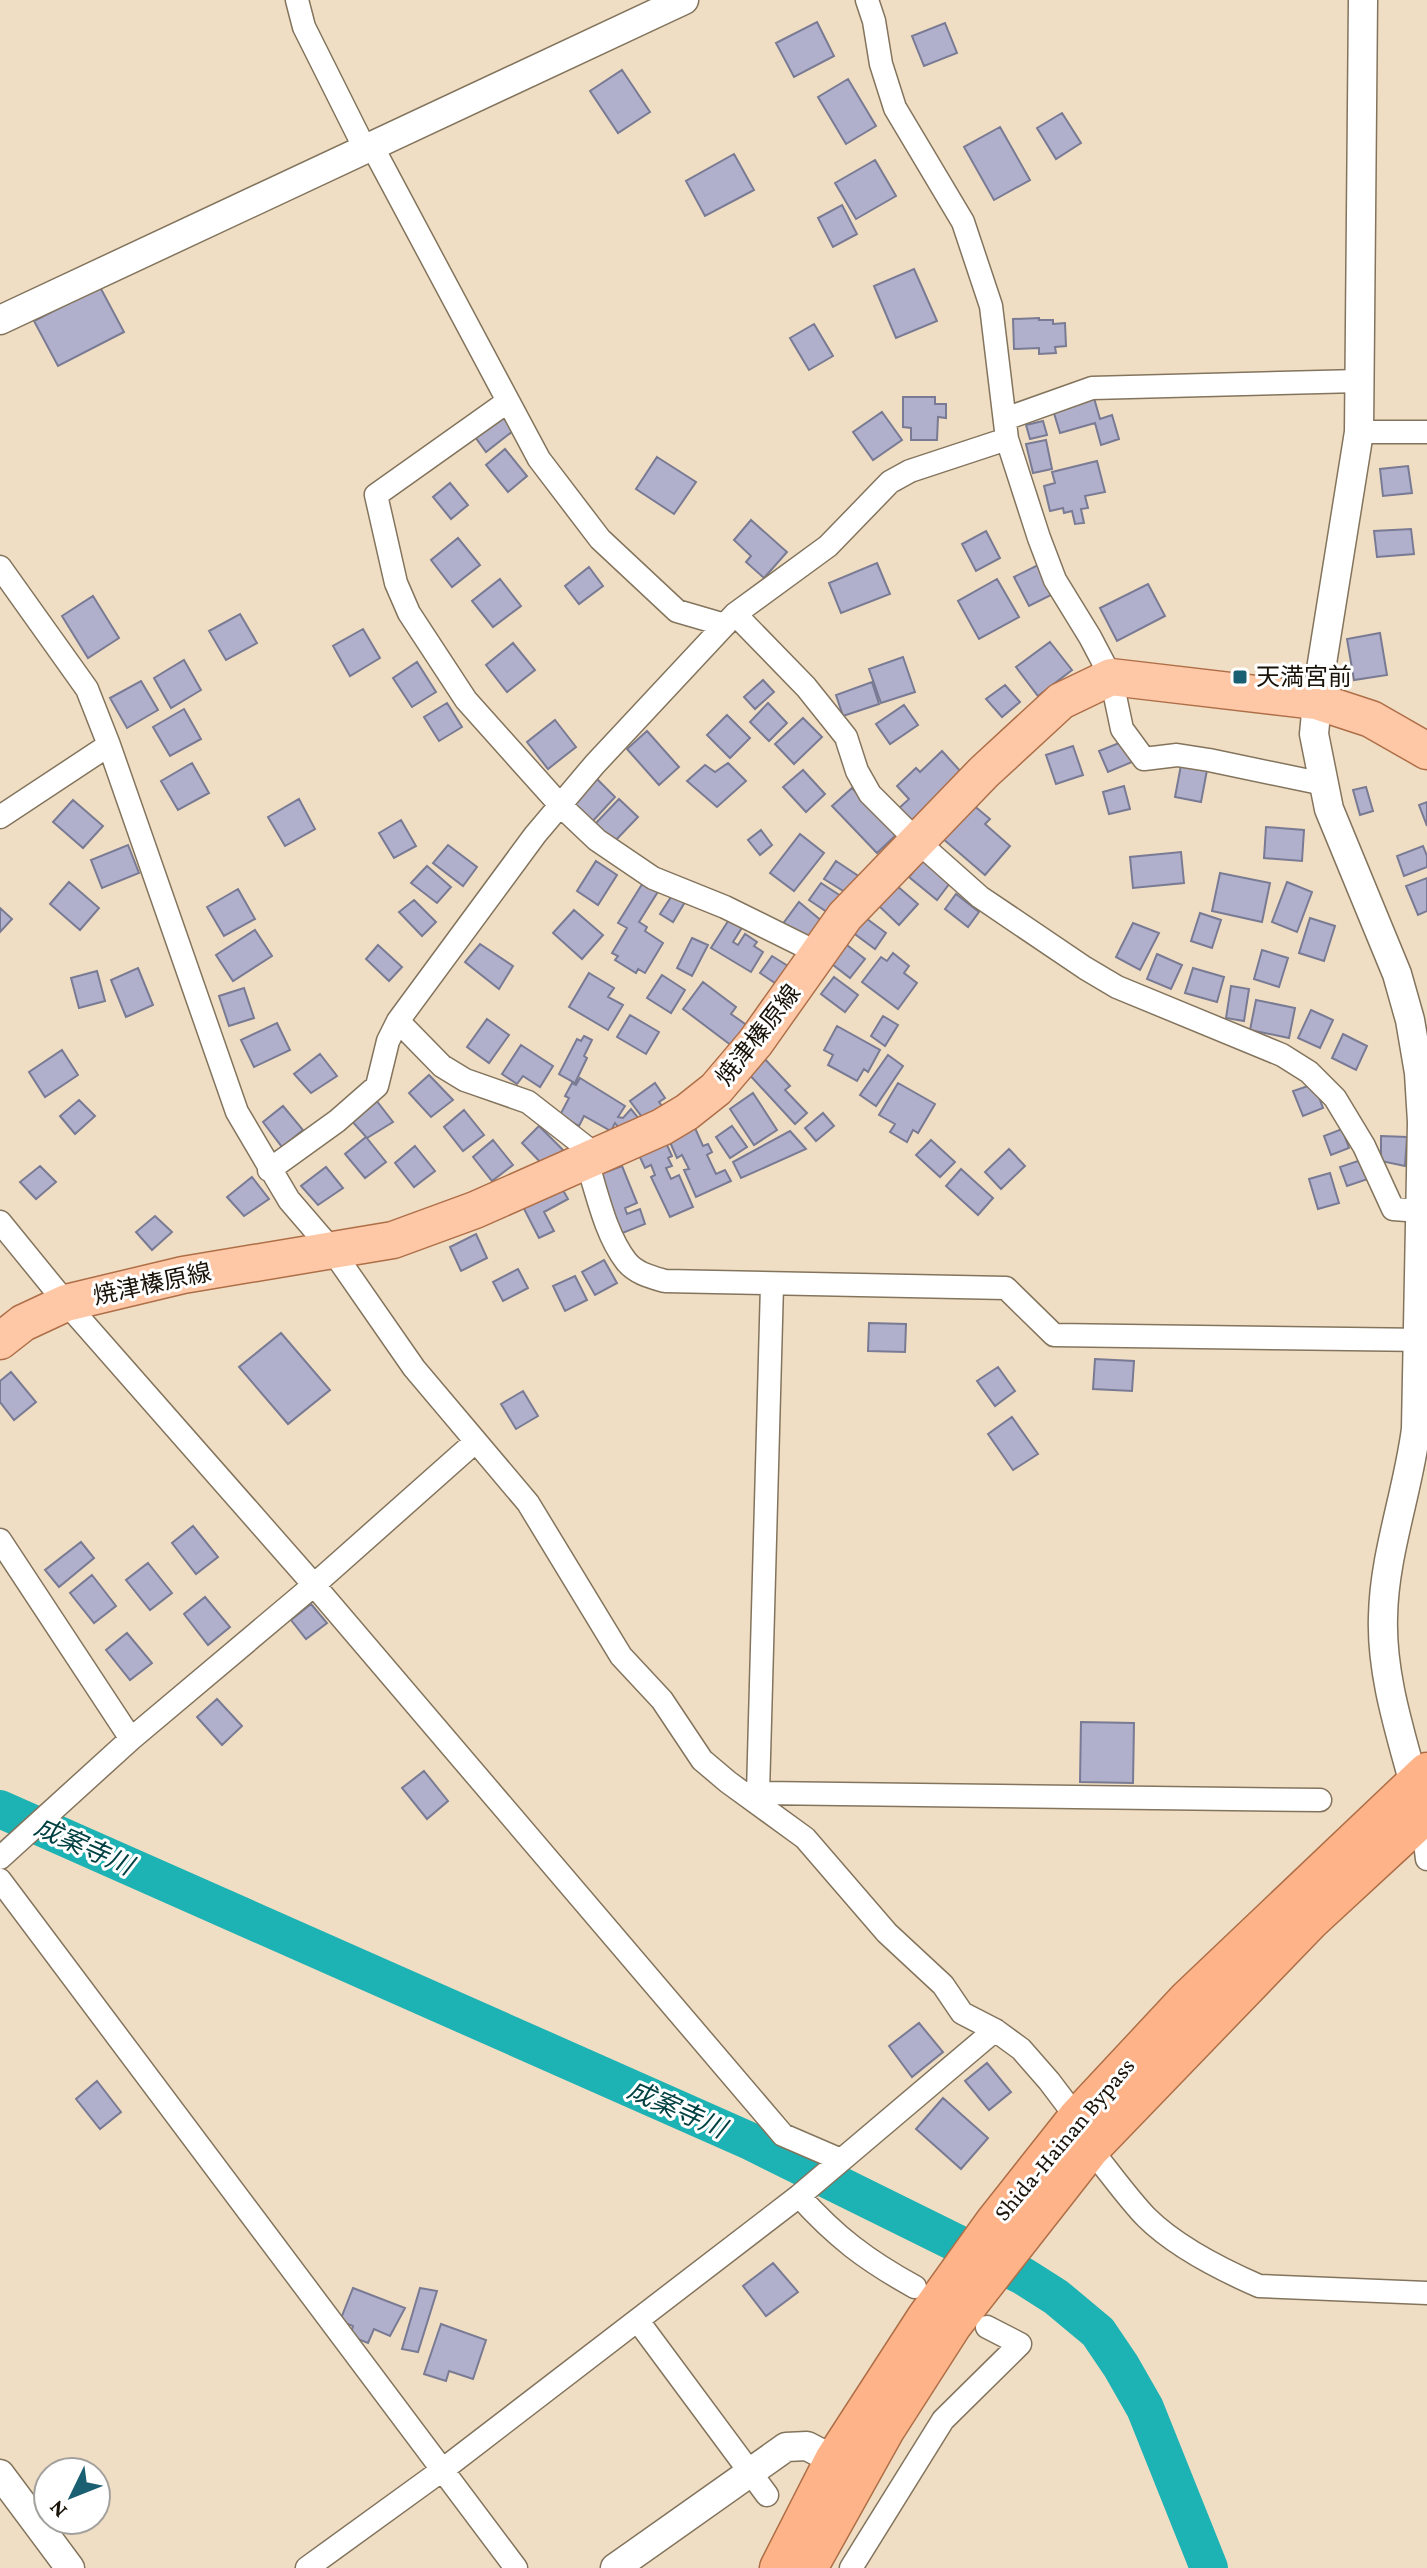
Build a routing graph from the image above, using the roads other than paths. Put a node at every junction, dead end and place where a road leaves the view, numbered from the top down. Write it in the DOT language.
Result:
graph roads {
  1 [pos="297,0"];
  2 [pos="867,0"];
  3 [pos="1363,0"];
  4 [pos="677,2"];
  5 [pos="368,148"];
  6 [pos="0,320"];
  7 [pos="1359,381"];
  8 [pos="507,402"];
  9 [pos="1006,429"];
  10 [pos="1359,432"];
  11 [pos="1427,432"];
  12 [pos="0,567"];
  13 [pos="730,619"];
  14 [pos="1111,677"];
  15 [pos="1316,701"];
  16 [pos="109,745"];
  17 [pos="1427,751"];
  18 [pos="1324,784"];
  19 [pos="560,805"];
  20 [pos="0,817"];
  21 [pos="917,841"];
  22 [pos="820,954"];
  23 [pos="398,1021"];
  24 [pos="591,1157"];
  25 [pos="269,1170"];
  26 [pos="1421,1211"];
  27 [pos="0,1222"];
  28 [pos="332,1250"];
  29 [pos="772,1285"];
  30 [pos="66,1303"];
  31 [pos="1423,1338"];
  32 [pos="0,1341"];
  33 [pos="475,1442"];
  34 [pos="0,1540"];
  35 [pos="314,1585"];
  36 [pos="131,1739"];
  37 [pos="1422,1797"];
  38 [pos="758,1798"];
  39 [pos="1320,1800"];
  40 [pos="0,1858"];
  41 [pos="1427,1859"];
  42 [pos="0,1880"];
  43 [pos="995,2030"];
  44 [pos="1084,2134"];
  45 [pos="841,2160"];
  46 [pos="799,2196"];
  47 [pos="967,2283"];
  48 [pos="915,2287"];
  49 [pos="1427,2293"];
  50 [pos="638,2321"];
  51 [pos="987,2327"];
  52 [pos="834,2460"];
  53 [pos="443,2469"];
  54 [pos="749,2471"];
  55 [pos="0,2474"];
  56 [pos="767,2495"];
  57 [pos="70,2568"];
  58 [pos="307,2568"];
  59 [pos="516,2568"];
  60 [pos="615,2568"];
  61 [pos="779,2568"];
  62 [pos="809,2568"];
  63 [pos="851,2568"];
  1 -- 5 [label="street"];
  2 -- 9 [label="street"];
  3 -- 7 [label="street"];
  4 -- 5 [label="street"];
  5 -- 6 [label="street"];
  5 -- 8 [label="street"];
  7 -- 9 [label="street"];
  7 -- 10 [label="street"];
  8 -- 13 [label="street"];
  8 -- 19 [label="street"];
  9 -- 13 [label="street"];
  9 -- 14 [label="street"];
  10 -- 11 [label="street"];
  10 -- 15 [label="street"];
  12 -- 16 [label="street"];
  13 -- 19 [label="street"];
  13 -- 21 [label="street"];
  14 -- 15 [label="main road"];
  14 -- 18 [label="street"];
  14 -- 21 [label="main road, 焼津榛原線"];
  15 -- 17 [label="main road"];
  15 -- 18 [label="street"];
  16 -- 20 [label="street"];
  16 -- 25 [label="street"];
  18 -- 26 [label="street"];
  19 -- 22 [label="street"];
  19 -- 23 [label="street"];
  21 -- 22 [label="main road, 焼津榛原線"];
  21 -- 26 [label="street"];
  22 -- 24 [label="main road, 焼津榛原線"];
  23 -- 24 [label="street"];
  23 -- 25 [label="street"];
  24 -- 28 [label="main road, 焼津榛原線"];
  24 -- 29 [label="street"];
  25 -- 28 [label="street"];
  26 -- 31 [label="street"];
  27 -- 30 [label="street"];
  28 -- 30 [label="main road, 焼津榛原線"];
  28 -- 33 [label="street"];
  29 -- 31 [label="street"];
  29 -- 38 [label="street"];
  30 -- 32 [label="main road, 焼津榛原線"];
  30 -- 35 [label="street"];
  31 -- 37 [label="street"];
  33 -- 35 [label="street"];
  33 -- 38 [label="street"];
  34 -- 36 [label="street"];
  35 -- 36 [label="street"];
  35 -- 45 [label="street"];
  36 -- 40 [label="street"];
  37 -- 41 [label="street"];
  37 -- 44 [label="highway, Shida-Hainan Bypass"];
  38 -- 39 [label="street"];
  38 -- 43 [label="street"];
  42 -- 53 [label="street"];
  43 -- 44 [label="street"];
  43 -- 45 [label="street"];
  44 -- 47 [label="highway, Shida-Hainan Bypass"];
  44 -- 49 [label="street"];
  45 -- 46 [label="street"];
  46 -- 48 [label="street"];
  46 -- 50 [label="street"];
  47 -- 52 [label="highway, Shida-Hainan Bypass"];
  47 -- 62 [label="highway, Shida-Hainan Bypass"];
  50 -- 53 [label="street"];
  50 -- 54 [label="street"];
  51 -- 63 [label="street"];
  52 -- 54 [label="street"];
  52 -- 61 [label="highway, Shida-Hainan Bypass"];
  53 -- 58 [label="street"];
  53 -- 59 [label="street"];
  54 -- 56 [label="street"];
  54 -- 60 [label="street"];
  55 -- 57 [label="street"];
}
